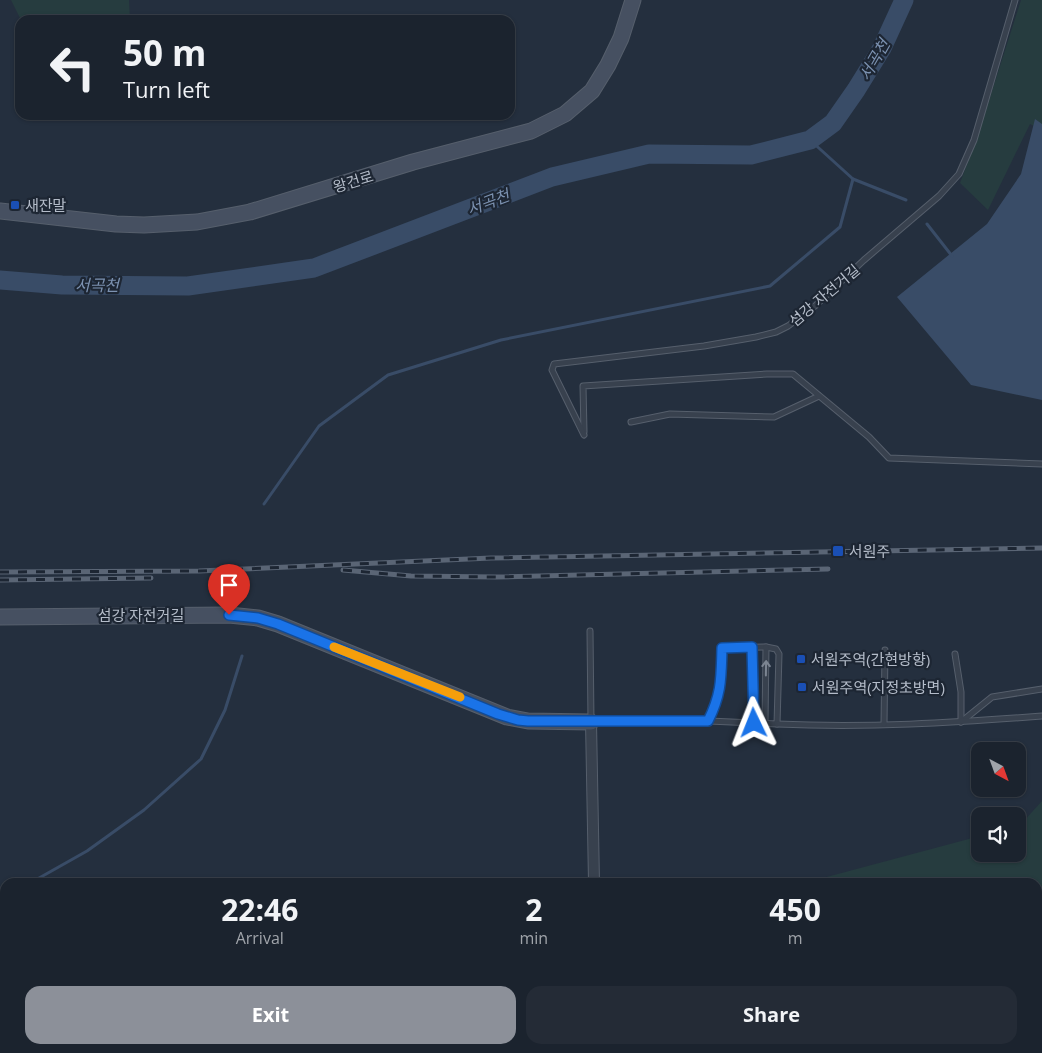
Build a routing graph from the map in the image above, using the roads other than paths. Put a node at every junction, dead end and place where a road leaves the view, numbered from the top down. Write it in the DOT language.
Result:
graph roads {
  1 [pos="633,0"];
  2 [pos="1015,0"];
  3 [pos="0,211"];
  4 [pos="819,396"];
  5 [pos="631,422"];
  6 [pos="1042,464"];
  7 [pos="0,617"];
  8 [pos="590,631"];
  9 [pos="752,647"];
  10 [pos="766,647"];
  11 [pos="885,650"];
  12 [pos="955,654"];
  13 [pos="1042,689"];
  14 [pos="1042,716"];
  15 [pos="708,721"];
  16 [pos="591,722"];
  17 [pos="960,722"];
  18 [pos="754,723"];
  19 [pos="765,724"];
  20 [pos="777,724"];
  21 [pos="884,724"];
  22 [pos="594,878"];
  1 -- 3 [label="street, 왕건로"];
  2 -- 4 [label="lane, 섬강 자전거길"];
  4 -- 5 [label="lane"];
  4 -- 6 [label="lane"];
  7 -- 16 [label="street, 섬강 자전거길"];
  8 -- 16 [label="lane"];
  9 -- 10 [label="lane"];
  9 -- 15 [label="lane"];
  9 -- 18 [label="lane"];
  19 -- 10 [label="lane, one-way"];
  10 -- 20 [label="lane"];
  11 -- 21 [label="lane"];
  12 -- 17 [label="lane"];
  13 -- 17 [label="lane"];
  14 -- 17 [label="lane"];
  15 -- 16 [label="lane"];
  15 -- 18 [label="lane"];
  16 -- 22 [label="street"];
  17 -- 21 [label="lane"];
  18 -- 19 [label="lane"];
  19 -- 20 [label="lane"];
  20 -- 21 [label="lane"];
}
